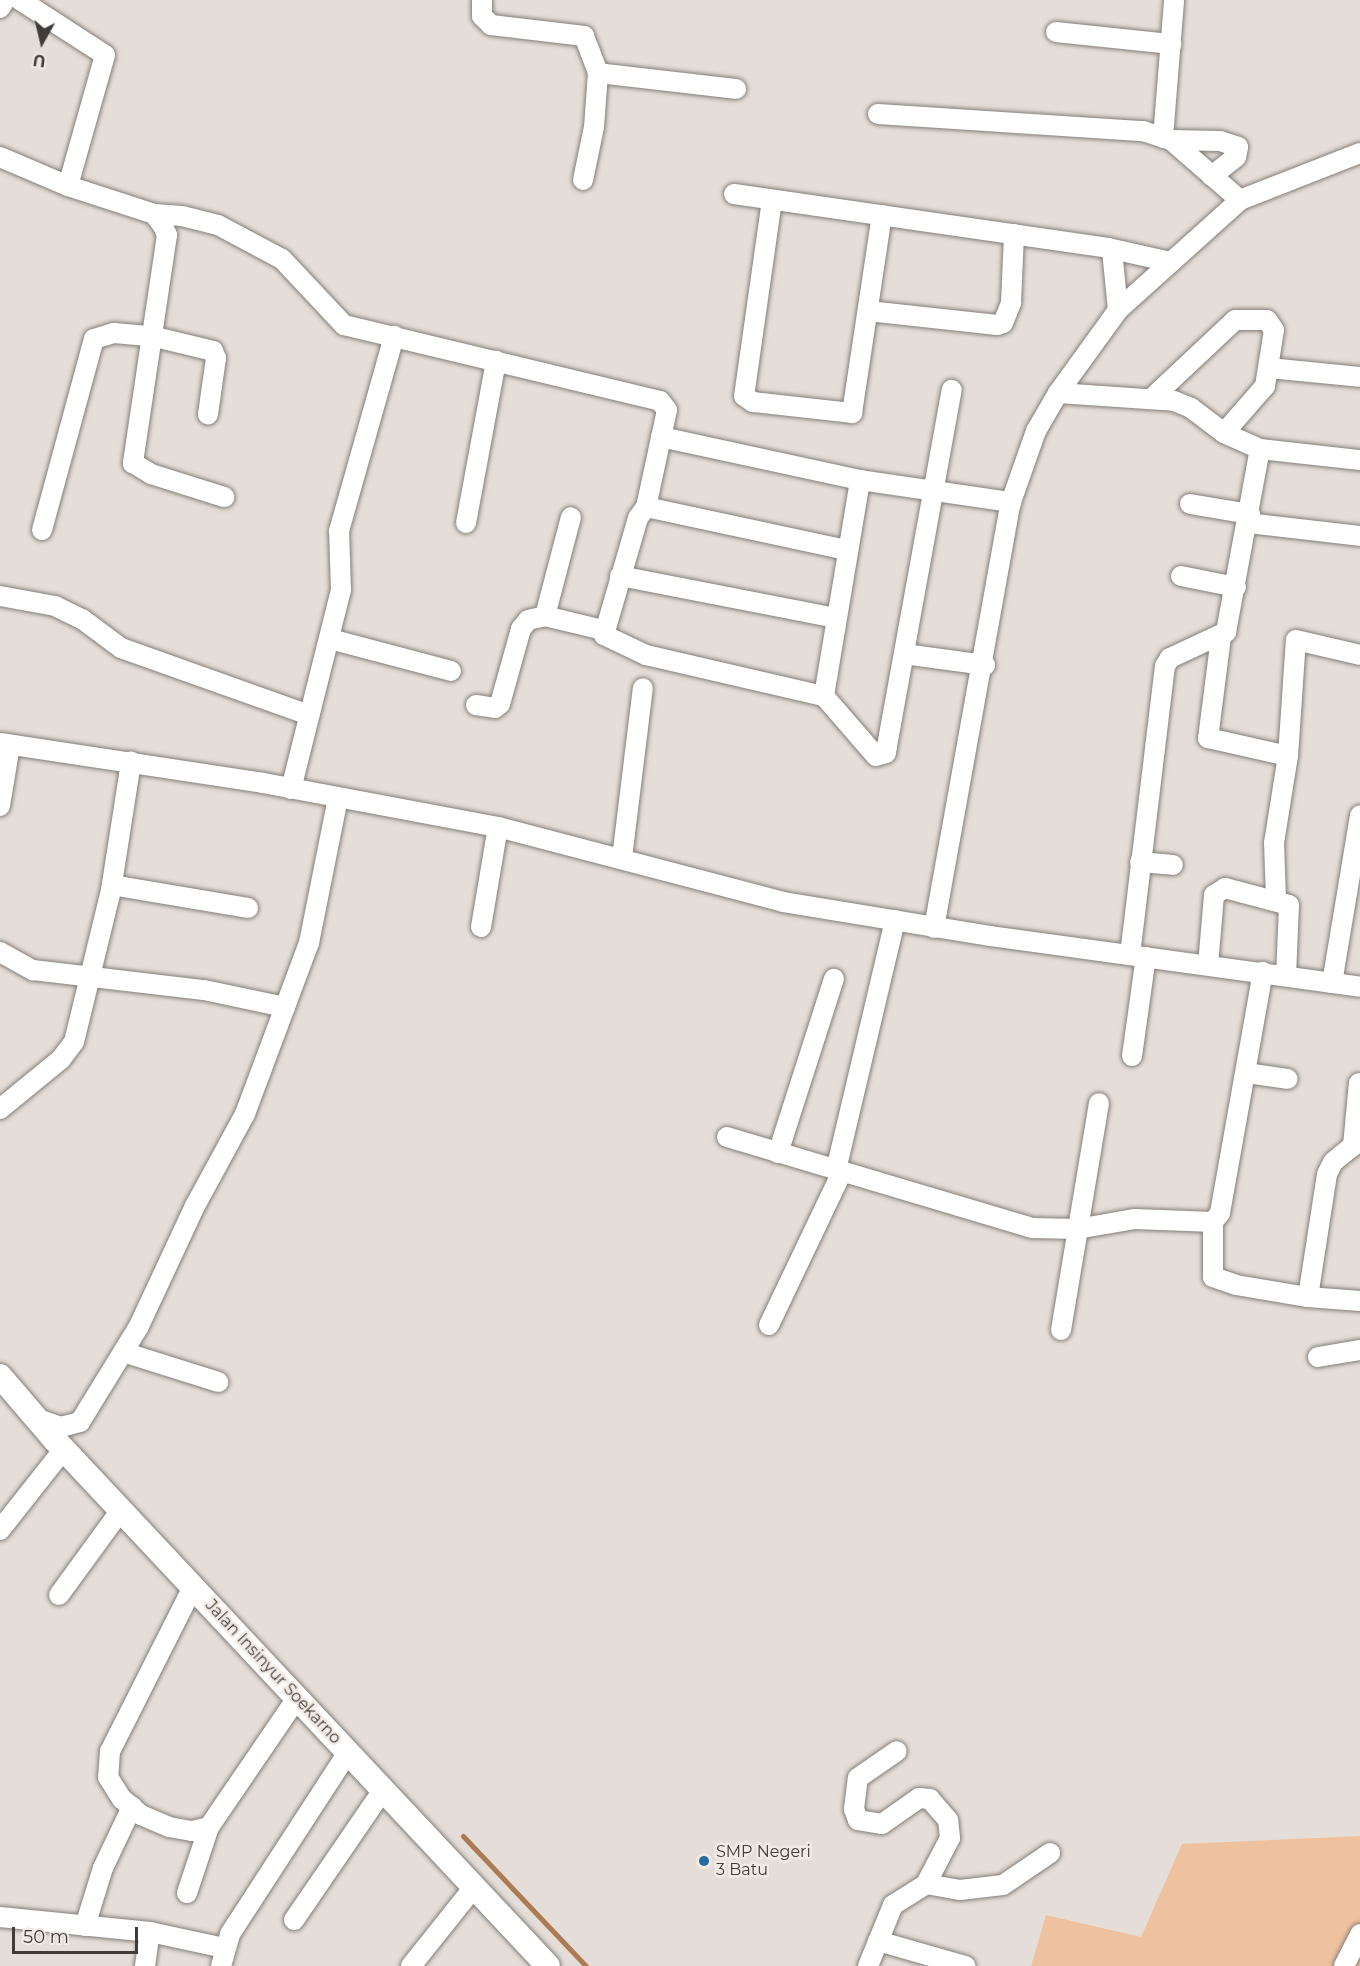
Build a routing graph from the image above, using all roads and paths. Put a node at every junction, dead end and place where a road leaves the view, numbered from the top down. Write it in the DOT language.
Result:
graph roads {
  1 [pos="5,0"];
  2 [pos="20,0"];
  3 [pos="482,0"];
  4 [pos="1174,0"];
  5 [pos="0,8"];
  6 [pos="1056,32"];
  7 [pos="1171,44"];
  8 [pos="598,73"];
  9 [pos="736,88"];
  10 [pos="878,114"];
  11 [pos="1167,139"];
  12 [pos="1360,153"];
  13 [pos="0,157"];
  14 [pos="1212,176"];
  15 [pos="583,180"];
  16 [pos="68,186"];
  17 [pos="734,194"];
  18 [pos="772,200"];
  19 [pos="1240,200"];
  20 [pos="154,214"];
  21 [pos="882,215"];
  22 [pos="1014,234"];
  23 [pos="1112,250"];
  24 [pos="1170,262"];
  25 [pos="1118,310"];
  26 [pos="868,311"];
  27 [pos="152,336"];
  28 [pos="394,336"];
  29 [pos="496,361"];
  30 [pos="1269,368"];
  31 [pos="1360,377"];
  32 [pos="952,390"];
  33 [pos="1058,393"];
  34 [pos="1151,399"];
  35 [pos="208,414"];
  36 [pos="1224,433"];
  37 [pos="661,437"];
  38 [pos="1260,449"];
  39 [pos="1360,460"];
  40 [pos="860,480"];
  41 [pos="935,489"];
  42 [pos="224,497"];
  43 [pos="1011,502"];
  44 [pos="1190,504"];
  45 [pos="646,507"];
  46 [pos="571,517"];
  47 [pos="1249,519"];
  48 [pos="466,523"];
  49 [pos="42,530"];
  50 [pos="1360,536"];
  51 [pos="846,550"];
  52 [pos="620,576"];
  53 [pos="1181,576"];
  54 [pos="1236,587"];
  55 [pos="0,597"];
  56 [pos="545,616"];
  57 [pos="836,618"];
  58 [pos="603,630"];
  59 [pos="1221,637"];
  60 [pos="330,639"];
  61 [pos="904,654"];
  62 [pos="1360,655"];
  63 [pos="985,665"];
  64 [pos="451,671"];
  65 [pos="643,688"];
  66 [pos="824,696"];
  67 [pos="476,705"];
  68 [pos="309,715"];
  69 [pos="5,744"];
  70 [pos="1288,756"];
  71 [pos="131,762"];
  72 [pos="291,789"];
  73 [pos="338,798"];
  74 [pos="0,806"];
  75 [pos="1360,815"];
  76 [pos="498,827"];
  77 [pos="622,858"];
  78 [pos="1140,862"];
  79 [pos="1173,865"];
  80 [pos="112,885"];
  81 [pos="1275,899"];
  82 [pos="248,908"];
  83 [pos="895,920"];
  84 [pos="481,927"];
  85 [pos="933,928"];
  86 [pos="0,952"];
  87 [pos="1138,956"];
  88 [pos="1208,965"];
  89 [pos="1263,972"];
  90 [pos="87,976"];
  91 [pos="1286,976"];
  92 [pos="834,978"];
  93 [pos="1332,983"];
  94 [pos="1360,987"];
  95 [pos="285,1007"];
  96 [pos="1132,1056"];
  97 [pos="1247,1072"];
  98 [pos="1288,1079"];
  99 [pos="1359,1083"];
  100 [pos="1099,1103"];
  101 [pos="0,1109"];
  102 [pos="727,1137"];
  103 [pos="777,1153"];
  104 [pos="839,1171"];
  105 [pos="1213,1222"];
  106 [pos="1077,1229"];
  107 [pos="1308,1297"];
  108 [pos="1360,1301"];
  109 [pos="769,1326"];
  110 [pos="1061,1330"];
  111 [pos="1360,1350"];
  112 [pos="123,1352"];
  113 [pos="1318,1357"];
  114 [pos="218,1382"];
  115 [pos="2,1386"];
  116 [pos="35,1418"];
  117 [pos="64,1449"];
  118 [pos="121,1510"];
  119 [pos="0,1530"];
  120 [pos="193,1587"];
  121 [pos="58,1595"];
  122 [pos="297,1698"];
  123 [pos="897,1751"];
  124 [pos="348,1752"];
  125 [pos="383,1790"];
  126 [pos="132,1807"];
  127 [pos="209,1827"];
  128 [pos="1050,1853"];
  129 [pos="926,1884"];
  130 [pos="474,1887"];
  131 [pos="187,1893"];
  132 [pos="0,1917"];
  133 [pos="294,1920"];
  134 [pos="85,1926"];
  135 [pos="150,1932"];
  136 [pos="1360,1934"];
  137 [pos="878,1941"];
  138 [pos="223,1957"];
  139 [pos="145,1966"];
  140 [pos="411,1966"];
  141 [pos="548,1966"];
  142 [pos="868,1966"];
  143 [pos="965,1966"];
  144 [pos="1344,1966"];
  1 -- 5 [label="street"];
  2 -- 16 [label="street"];
  3 -- 8 [label="street"];
  4 -- 7 [label="street"];
  6 -- 7 [label="street"];
  7 -- 11 [label="street"];
  8 -- 9 [label="street"];
  8 -- 15 [label="street"];
  10 -- 11 [label="street"];
  11 -- 14 [label="street"];
  11 -- 14 [label="street"];
  12 -- 19 [label="street"];
  13 -- 16 [label="street"];
  14 -- 19 [label="street"];
  16 -- 20 [label="street"];
  17 -- 18 [label="street"];
  18 -- 21 [label="street"];
  18 -- 26 [label="street"];
  19 -- 24 [label="street"];
  20 -- 27 [label="street"];
  20 -- 28 [label="street"];
  21 -- 22 [label="street"];
  21 -- 26 [label="street"];
  22 -- 23 [label="street"];
  22 -- 26 [label="street"];
  23 -- 24 [label="street"];
  23 -- 25 [label="street"];
  24 -- 25 [label="street"];
  25 -- 33 [label="street"];
  27 -- 35 [label="street"];
  27 -- 42 [label="street"];
  27 -- 49 [label="street"];
  28 -- 29 [label="street"];
  28 -- 60 [label="street"];
  29 -- 37 [label="street"];
  29 -- 48 [label="street"];
  30 -- 31 [label="street"];
  30 -- 34 [label="street"];
  30 -- 36 [label="street"];
  32 -- 41 [label="street"];
  33 -- 34 [label="street"];
  33 -- 43 [label="street"];
  34 -- 36 [label="street"];
  36 -- 38 [label="street"];
  37 -- 40 [label="street"];
  37 -- 45 [label="street"];
  38 -- 39 [label="street"];
  38 -- 47 [label="street"];
  40 -- 41 [label="street"];
  40 -- 51 [label="street"];
  41 -- 43 [label="street"];
  41 -- 61 [label="street"];
  43 -- 63 [label="street"];
  44 -- 47 [label="street"];
  45 -- 51 [label="street"];
  45 -- 52 [label="street"];
  46 -- 56 [label="street"];
  47 -- 50 [label="street"];
  47 -- 54 [label="street"];
  51 -- 57 [label="street"];
  52 -- 57 [label="street"];
  52 -- 58 [label="street"];
  53 -- 54 [label="street"];
  54 -- 59 [label="street"];
  55 -- 68 [label="street"];
  56 -- 58 [label="street"];
  56 -- 67 [label="street"];
  57 -- 66 [label="street"];
  58 -- 66 [label="street"];
  59 -- 70 [label="street"];
  59 -- 78 [label="street"];
  60 -- 64 [label="street"];
  60 -- 68 [label="street"];
  61 -- 63 [label="street"];
  61 -- 66 [label="street"];
  62 -- 70 [label="street"];
  63 -- 85 [label="street"];
  65 -- 77 [label="street"];
  68 -- 72 [label="street"];
  69 -- 71 [label="street"];
  69 -- 74 [label="street"];
  70 -- 81 [label="street"];
  71 -- 72 [label="street"];
  71 -- 80 [label="street"];
  72 -- 73 [label="street"];
  73 -- 76 [label="street"];
  73 -- 95 [label="street"];
  75 -- 93 [label="street"];
  76 -- 77 [label="street"];
  76 -- 84 [label="street"];
  77 -- 83 [label="street"];
  78 -- 79 [label="street"];
  78 -- 87 [label="street"];
  80 -- 82 [label="street"];
  80 -- 90 [label="street"];
  81 -- 88 [label="street"];
  81 -- 91 [label="street"];
  83 -- 85 [label="street"];
  83 -- 104 [label="street"];
  85 -- 87 [label="street"];
  86 -- 90 [label="street"];
  87 -- 88 [label="street"];
  87 -- 96 [label="street"];
  88 -- 89 [label="street"];
  89 -- 91 [label="street"];
  89 -- 97 [label="street"];
  90 -- 95 [label="street"];
  90 -- 101 [label="street"];
  91 -- 93 [label="street"];
  92 -- 103 [label="street"];
  93 -- 94 [label="street"];
  95 -- 112 [label="street"];
  97 -- 98 [label="street"];
  97 -- 105 [label="street"];
  99 -- 107 [label="street"];
  100 -- 106 [label="street"];
  102 -- 103 [label="street"];
  103 -- 104 [label="street"];
  104 -- 106 [label="street"];
  104 -- 109 [label="street"];
  105 -- 106 [label="street"];
  105 -- 107 [label="street"];
  106 -- 110 [label="street"];
  107 -- 108 [label="street"];
  111 -- 113 [label="street"];
  112 -- 114 [label="street"];
  112 -- 116 [label="street"];
  115 -- 116 [label="main road, Jalan Insinyur Soekarno"];
  116 -- 117 [label="main road, Jalan Insinyur Soekarno"];
  117 -- 118 [label="main road, Jalan Insinyur Soekarno"];
  117 -- 119 [label="street"];
  118 -- 120 [label="main road, Jalan Insinyur Soekarno"];
  118 -- 121 [label="street"];
  120 -- 122 [label="main road, Jalan Insinyur Soekarno"];
  120 -- 126 [label="street"];
  122 -- 124 [label="main road, Jalan Insinyur Soekarno"];
  122 -- 127 [label="street"];
  123 -- 129 [label="street"];
  124 -- 125 [label="main road, Jalan Insinyur Soekarno"];
  124 -- 138 [label="street"];
  125 -- 130 [label="main road, Jalan Insinyur Soekarno"];
  125 -- 133 [label="street"];
  126 -- 127 [label="street"];
  126 -- 134 [label="street"];
  127 -- 131 [label="street"];
  128 -- 129 [label="street"];
  129 -- 137 [label="street"];
  130 -- 140 [label="street"];
  130 -- 141 [label="main road, Jalan Insinyur Soekarno"];
  132 -- 134 [label="street"];
  134 -- 135 [label="street"];
  135 -- 138 [label="street"];
  135 -- 139 [label="street"];
  136 -- 144 [label="street"];
  137 -- 142 [label="street"];
  137 -- 143 [label="street"];
}
